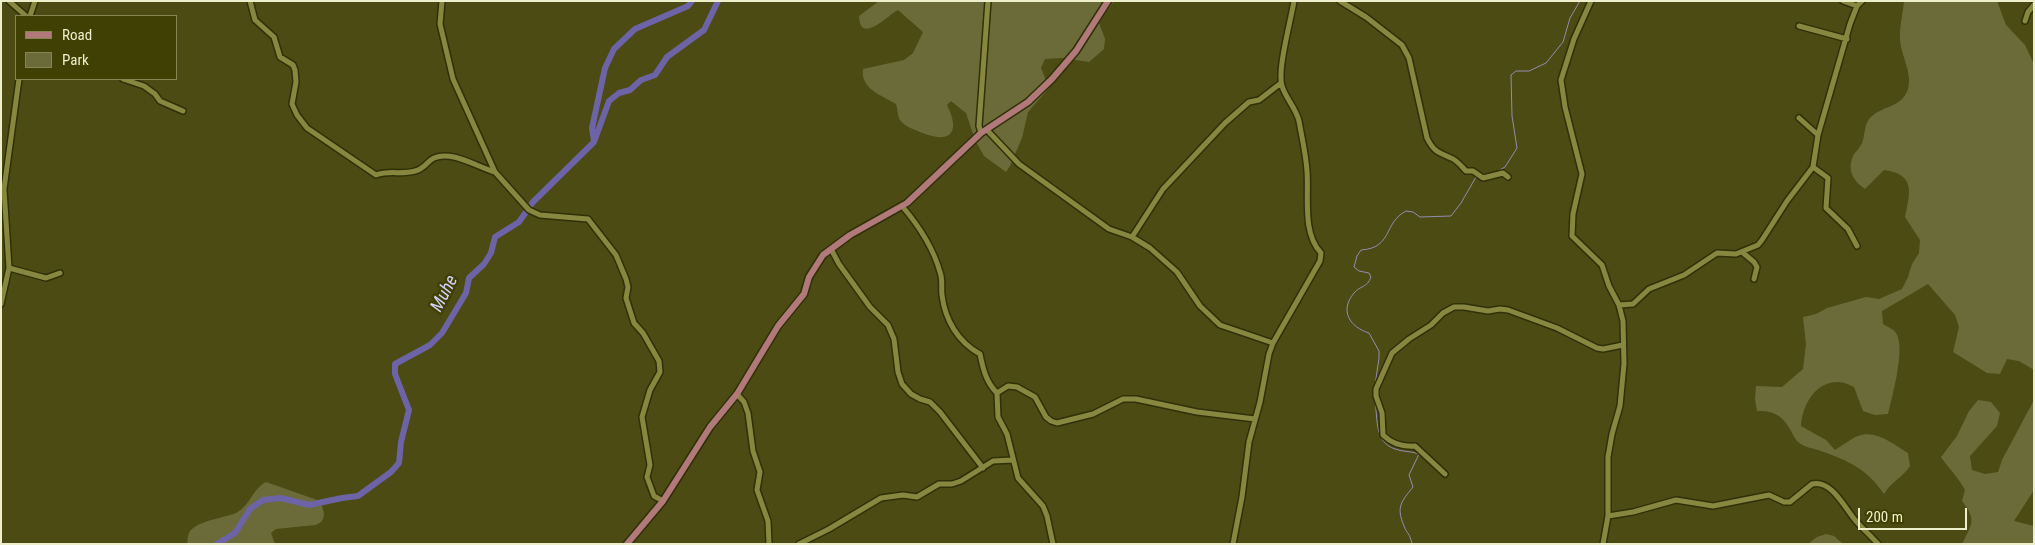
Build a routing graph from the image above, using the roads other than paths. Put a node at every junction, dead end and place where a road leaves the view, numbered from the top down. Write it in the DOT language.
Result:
graph roads {
  1 [pos="9,1"];
  2 [pos="35,1"];
  3 [pos="250,1"];
  4 [pos="442,1"];
  5 [pos="988,1"];
  6 [pos="1108,1"];
  7 [pos="1294,1"];
  8 [pos="1340,1"];
  9 [pos="1591,1"];
  10 [pos="1843,1"];
  11 [pos="1862,1"];
  12 [pos="2034,5"];
  13 [pos="1857,6"];
  14 [pos="25,15"];
  15 [pos="30,15"];
  16 [pos="2025,21"];
  17 [pos="1799,26"];
  18 [pos="1847,39"];
  19 [pos="19,80"];
  20 [pos="126,80"];
  21 [pos="1281,83"];
  22 [pos="183,111"];
  23 [pos="1800,118"];
  24 [pos="984,132"];
  25 [pos="1818,135"];
  26 [pos="1812,167"];
  27 [pos="495,172"];
  28 [pos="1508,177"];
  29 [pos="902,206"];
  30 [pos="1132,237"];
  31 [pos="1857,246"];
  32 [pos="831,249"];
  33 [pos="1742,252"];
  34 [pos="9,268"];
  35 [pos="60,273"];
  36 [pos="1754,279"];
  37 [pos="1,304"];
  38 [pos="1619,305"];
  39 [pos="1273,342"];
  40 [pos="1623,345"];
  41 [pos="997,393"];
  42 [pos="737,394"];
  43 [pos="1255,419"];
  44 [pos="1012,460"];
  45 [pos="983,468"];
  46 [pos="1445,474"];
  47 [pos="663,501"];
  48 [pos="1608,516"];
  49 [pos="627,544"];
  50 [pos="769,544"];
  51 [pos="800,544"];
  52 [pos="1053,544"];
  53 [pos="1233,544"];
  54 [pos="1603,544"];
  55 [pos="1878,544"];
  1 -- 14 [label="street"];
  2 -- 15 [label="street"];
  3 -- 27 [label="street"];
  4 -- 27 [label="street"];
  5 -- 24 [label="street"];
  6 -- 24 [label="main road"];
  7 -- 21 [label="street"];
  8 -- 28 [label="street"];
  9 -- 38 [label="street"];
  10 -- 13 [label="street"];
  11 -- 13 [label="street"];
  12 -- 16 [label="street"];
  13 -- 18 [label="street"];
  17 -- 18 [label="street"];
  18 -- 25 [label="street"];
  19 -- 34 [label="street"];
  20 -- 22 [label="street"];
  21 -- 30 [label="street"];
  21 -- 39 [label="street"];
  23 -- 25 [label="street"];
  24 -- 29 [label="main road"];
  24 -- 30 [label="street"];
  25 -- 26 [label="street"];
  26 -- 31 [label="street"];
  26 -- 33 [label="street"];
  27 -- 47 [label="street"];
  29 -- 32 [label="main road"];
  29 -- 41 [label="street"];
  30 -- 39 [label="street"];
  32 -- 42 [label="main road"];
  32 -- 45 [label="street"];
  33 -- 36 [label="street"];
  33 -- 38 [label="street"];
  34 -- 35 [label="street"];
  34 -- 37 [label="street"];
  38 -- 40 [label="street"];
  39 -- 43 [label="street"];
  40 -- 46 [label="street"];
  40 -- 48 [label="street"];
  41 -- 43 [label="street"];
  41 -- 44 [label="street"];
  42 -- 47 [label="main road"];
  42 -- 50 [label="street"];
  43 -- 53 [label="street"];
  44 -- 45 [label="street"];
  44 -- 52 [label="street"];
  45 -- 51 [label="street"];
  47 -- 49 [label="main road"];
  48 -- 54 [label="street"];
  48 -- 55 [label="street"];
}
